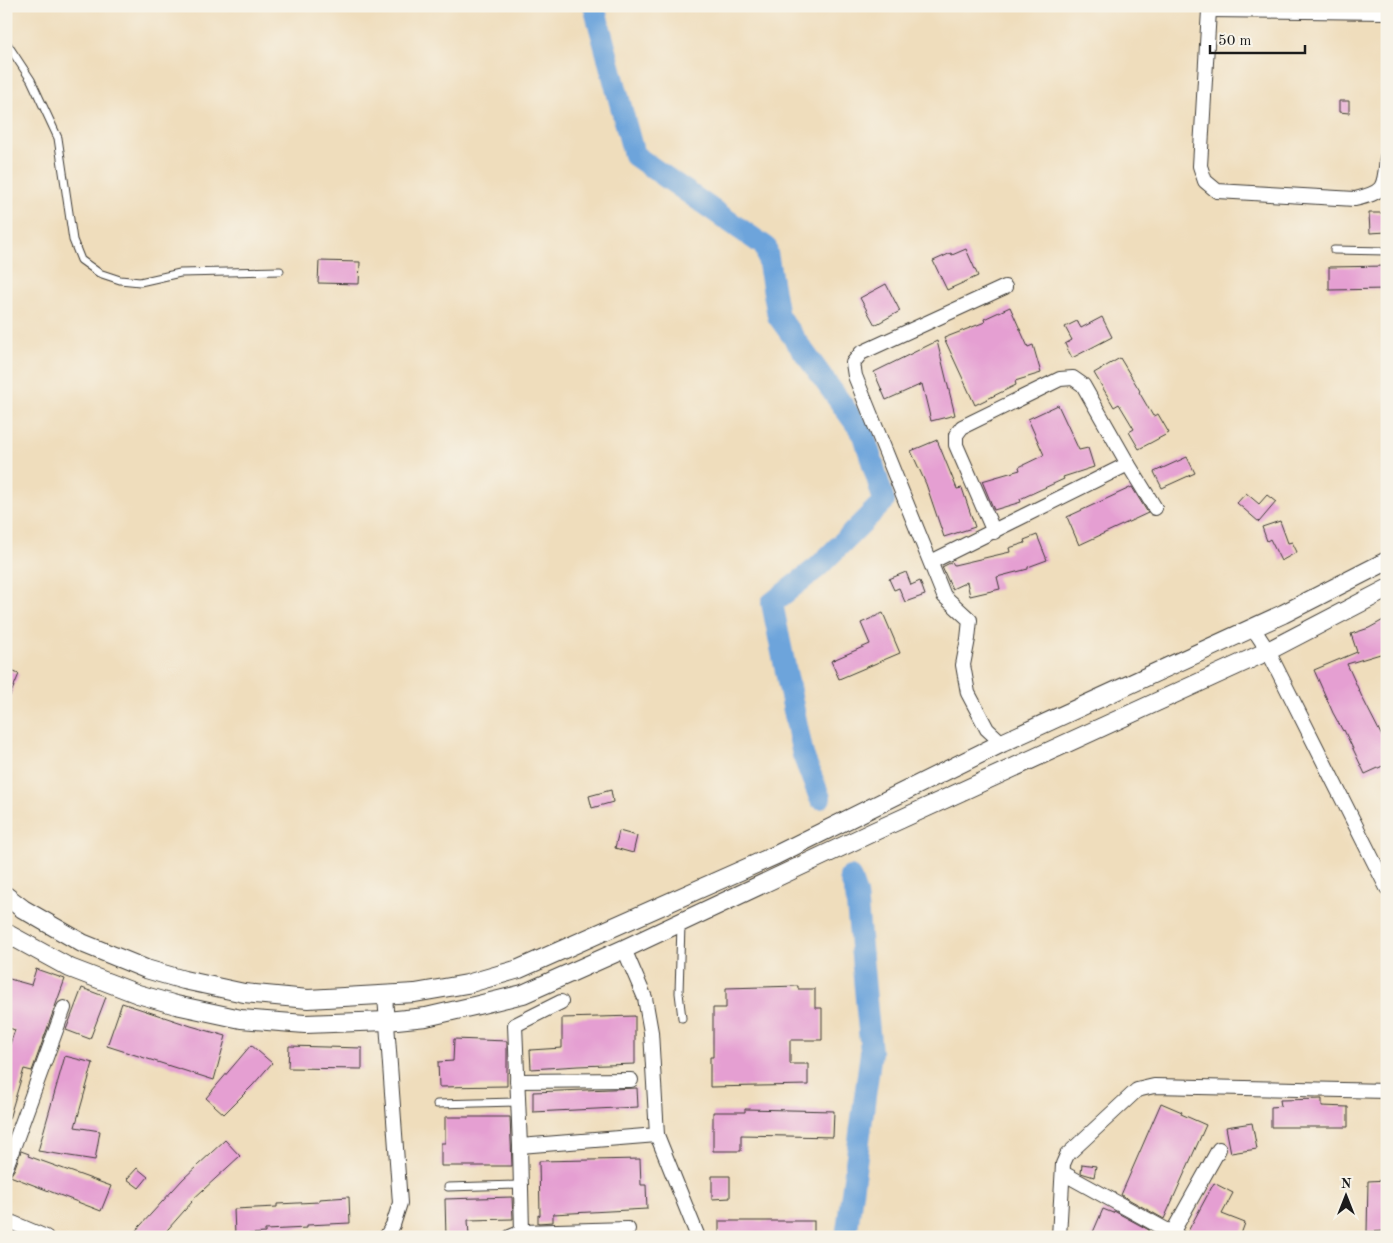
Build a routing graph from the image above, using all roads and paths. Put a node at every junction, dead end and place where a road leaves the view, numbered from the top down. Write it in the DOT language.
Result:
graph roads {
  1 [pos="1207,8"];
  2 [pos="1348,9"];
  3 [pos="1387,12"];
  4 [pos="6,42"];
  5 [pos="1387,157"];
  6 [pos="1386,178"];
  7 [pos="1334,250"];
  8 [pos="1387,251"];
  9 [pos="280,271"];
  10 [pos="1004,287"];
  11 [pos="1128,464"];
  12 [pos="1155,508"];
  13 [pos="994,532"];
  14 [pos="1387,560"];
  15 [pos="931,562"];
  16 [pos="1387,589"];
  17 [pos="1252,628"];
  18 [pos="1268,651"];
  19 [pos="1002,743"];
  20 [pos="1387,888"];
  21 [pos="6,896"];
  22 [pos="681,921"];
  23 [pos="6,933"];
  24 [pos="624,948"];
  25 [pos="385,996"];
  26 [pos="561,1002"];
  27 [pos="64,1008"];
  28 [pos="682,1018"];
  29 [pos="387,1021"];
  30 [pos="631,1080"];
  31 [pos="517,1081"];
  32 [pos="1387,1091"];
  33 [pos="517,1102"];
  34 [pos="437,1104"];
  35 [pos="657,1135"];
  36 [pos="520,1146"];
  37 [pos="1219,1149"];
  38 [pos="6,1167"];
  39 [pos="1062,1173"];
  40 [pos="520,1184"];
  41 [pos="448,1187"];
  42 [pos="6,1220"];
  43 [pos="628,1229"];
  44 [pos="516,1234"];
  45 [pos="1176,1235"];
  46 [pos="46,1237"];
  47 [pos="386,1237"];
  48 [pos="698,1237"];
  49 [pos="1059,1237"];
  1 -- 2 [label="street"];
  1 -- 6 [label="street"];
  2 -- 3 [label="street"];
  4 -- 9 [label="lane"];
  5 -- 6 [label="street"];
  7 -- 8 [label="lane"];
  10 -- 15 [label="street"];
  11 -- 12 [label="street"];
  11 -- 13 [label="street"];
  11 -- 13 [label="street"];
  13 -- 15 [label="street"];
  14 -- 17 [label="street"];
  15 -- 19 [label="street"];
  16 -- 18 [label="street"];
  17 -- 18 [label="street"];
  17 -- 19 [label="street"];
  18 -- 20 [label="street"];
  18 -- 22 [label="street"];
  19 -- 25 [label="street"];
  21 -- 25 [label="street"];
  22 -- 24 [label="street"];
  22 -- 28 [label="lane"];
  23 -- 29 [label="street"];
  24 -- 29 [label="street"];
  24 -- 35 [label="street"];
  25 -- 29 [label="street"];
  26 -- 31 [label="street"];
  27 -- 38 [label="street"];
  29 -- 47 [label="street"];
  30 -- 31 [label="street"];
  31 -- 33 [label="street"];
  32 -- 39 [label="street"];
  33 -- 34 [label="lane"];
  33 -- 36 [label="street"];
  35 -- 36 [label="street"];
  35 -- 48 [label="street"];
  36 -- 40 [label="street"];
  37 -- 45 [label="street"];
  39 -- 45 [label="street"];
  39 -- 49 [label="street"];
  40 -- 41 [label="lane"];
  40 -- 44 [label="street"];
  42 -- 46 [label="street"];
  43 -- 44 [label="street"];
}
